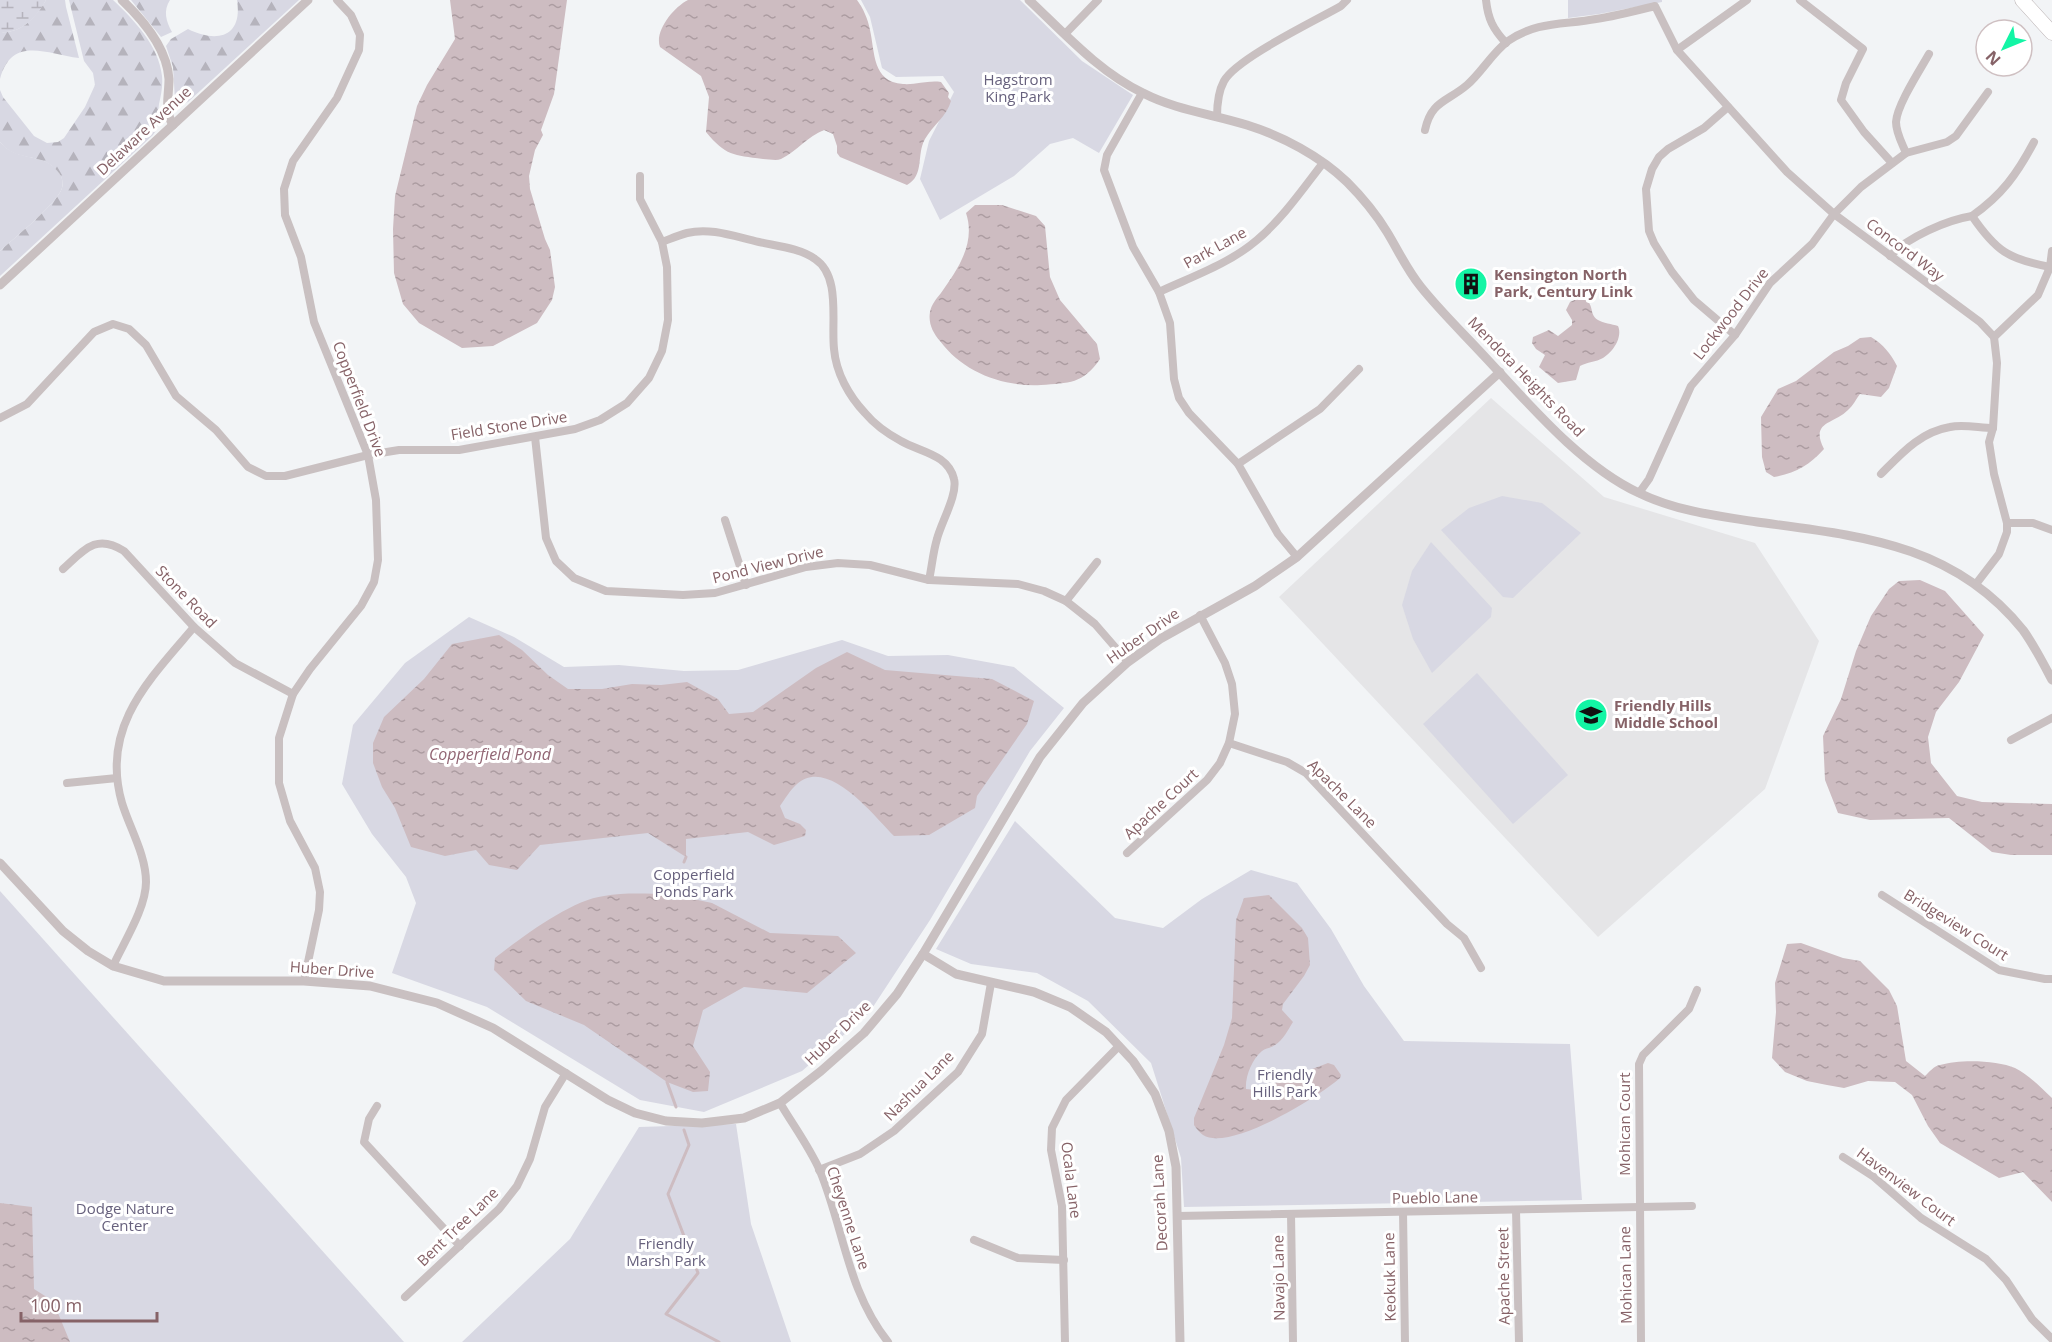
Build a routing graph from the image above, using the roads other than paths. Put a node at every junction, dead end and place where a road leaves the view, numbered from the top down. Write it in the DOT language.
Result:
graph roads {
  1 [pos="122,0"];
  2 [pos="308,0"];
  3 [pos="337,0"];
  4 [pos="1029,0"];
  5 [pos="1098,0"];
  6 [pos="1347,0"];
  7 [pos="1486,0"];
  8 [pos="1747,0"];
  9 [pos="1800,0"];
  10 [pos="2022,0"];
  11 [pos="2052,33"];
  12 [pos="1065,34"];
  13 [pos="1506,43"];
  14 [pos="1677,50"];
  15 [pos="1929,54"];
  16 [pos="1988,92"];
  17 [pos="1142,93"];
  18 [pos="1728,107"];
  19 [pos="1216,117"];
  20 [pos="173,125"];
  21 [pos="1425,130"];
  22 [pos="2034,142"];
  23 [pos="1906,153"];
  24 [pos="1323,163"];
  25 [pos="1892,163"];
  26 [pos="640,176"];
  27 [pos="1834,214"];
  28 [pos="1972,216"];
  29 [pos="662,242"];
  30 [pos="2052,251"];
  31 [pos="1890,256"];
  32 [pos="2050,267"];
  33 [pos="0,285"];
  34 [pos="1159,292"];
  35 [pos="1735,335"];
  36 [pos="1994,337"];
  37 [pos="1359,369"];
  38 [pos="1500,372"];
  39 [pos="0,418"];
  40 [pos="1993,429"];
  41 [pos="535,438"];
  42 [pos="368,455"];
  43 [pos="1238,464"];
  44 [pos="1881,474"];
  45 [pos="1639,493"];
  46 [pos="725,520"];
  47 [pos="2007,523"];
  48 [pos="2052,530"];
  49 [pos="1297,557"];
  50 [pos="1097,562"];
  51 [pos="63,569"];
  52 [pos="929,580"];
  53 [pos="1976,584"];
  54 [pos="746,585"];
  55 [pos="1066,602"];
  56 [pos="1200,615"];
  57 [pos="194,627"];
  58 [pos="1128,662"];
  59 [pos="2052,680"];
  60 [pos="293,694"];
  61 [pos="2052,718"];
  62 [pos="2011,740"];
  63 [pos="1229,743"];
  64 [pos="117,778"];
  65 [pos="67,783"];
  66 [pos="1128,853"];
  67 [pos="0,863"];
  68 [pos="1882,895"];
  69 [pos="923,954"];
  70 [pos="113,966"];
  71 [pos="1481,968"];
  72 [pos="2052,979"];
  73 [pos="304,981"];
  74 [pos="991,983"];
  75 [pos="1696,990"];
  76 [pos="1119,1046"];
  77 [pos="566,1073"];
  78 [pos="780,1103"];
  79 [pos="377,1106"];
  80 [pos="1844,1157"];
  81 [pos="819,1170"];
  82 [pos="1692,1206"];
  83 [pos="1639,1208"];
  84 [pos="1516,1210"];
  85 [pos="1403,1212"];
  86 [pos="1291,1214"];
  87 [pos="1177,1216"];
  88 [pos="974,1240"];
  89 [pos="460,1246"];
  90 [pos="1064,1260"];
  91 [pos="405,1297"];
  92 [pos="2052,1339"];
  93 [pos="888,1342"];
  94 [pos="1065,1342"];
  95 [pos="1180,1342"];
  96 [pos="1293,1342"];
  97 [pos="1405,1342"];
  98 [pos="1519,1342"];
  99 [pos="1641,1342"];
  1 -- 20 [label="street"];
  2 -- 20 [label="street, Delaware Avenue"];
  3 -- 42 [label="street, Copperfield Drive"];
  4 -- 12 [label="street, Mendota Heights Road"];
  5 -- 12 [label="street"];
  6 -- 19 [label="street"];
  7 -- 13 [label="street"];
  8 -- 14 [label="street"];
  9 -- 25 [label="street"];
  10 -- 11 [label="highway"];
  12 -- 17 [label="street, Mendota Heights Road"];
  13 -- 14 [label="street, Concord Way"];
  13 -- 21 [label="street"];
  14 -- 18 [label="street, Concord Way"];
  15 -- 23 [label="street"];
  16 -- 23 [label="street"];
  17 -- 19 [label="street, Mendota Heights Road"];
  17 -- 34 [label="street"];
  18 -- 27 [label="street, Concord Way"];
  18 -- 35 [label="street"];
  19 -- 24 [label="street, Mendota Heights Road"];
  20 -- 33 [label="street, Delaware Avenue"];
  22 -- 28 [label="street"];
  23 -- 25 [label="street, Lockwood Drive"];
  24 -- 34 [label="street, Park Lane"];
  24 -- 38 [label="street, Mendota Heights Road"];
  25 -- 27 [label="street, Lockwood Drive"];
  26 -- 29 [label="street, Field Stone Drive"];
  27 -- 31 [label="street, Concord Way"];
  27 -- 35 [label="street, Lockwood Drive"];
  28 -- 31 [label="street"];
  28 -- 32 [label="street"];
  29 -- 41 [label="street, Field Stone Drive"];
  29 -- 52 [label="street"];
  30 -- 32 [label="street"];
  31 -- 36 [label="street, Concord Way"];
  32 -- 36 [label="street"];
  34 -- 43 [label="street"];
  35 -- 45 [label="street, Lockwood Drive"];
  36 -- 40 [label="street"];
  37 -- 43 [label="street"];
  38 -- 45 [label="street, Mendota Heights Road"];
  38 -- 49 [label="street, Huber Drive"];
  39 -- 42 [label="street, Field Stone Drive"];
  40 -- 44 [label="street"];
  40 -- 47 [label="street"];
  41 -- 42 [label="street, Field Stone Drive"];
  41 -- 54 [label="street, Pond View Drive"];
  42 -- 60 [label="street, Copperfield Drive"];
  43 -- 49 [label="street"];
  45 -- 53 [label="street, Mendota Heights Road"];
  46 -- 54 [label="street"];
  47 -- 48 [label="street"];
  47 -- 53 [label="street"];
  49 -- 56 [label="street, Huber Drive"];
  50 -- 55 [label="street"];
  51 -- 57 [label="street, Stone Road"];
  52 -- 54 [label="street, Pond View Drive"];
  52 -- 55 [label="street, Pond View Drive"];
  53 -- 59 [label="street, Mendota Heights Road"];
  55 -- 58 [label="street, Pond View Drive"];
  56 -- 58 [label="street, Huber Drive"];
  56 -- 63 [label="street"];
  57 -- 60 [label="street, Stone Road"];
  57 -- 64 [label="street"];
  58 -- 69 [label="street, Huber Drive"];
  60 -- 73 [label="street, Copperfield Drive"];
  61 -- 62 [label="street"];
  63 -- 66 [label="street, Apache Court"];
  63 -- 71 [label="street, Apache Lane"];
  64 -- 65 [label="street"];
  64 -- 70 [label="street"];
  67 -- 70 [label="street, Huber Drive"];
  68 -- 72 [label="street, Bridgeview Court"];
  69 -- 74 [label="street, Decorah Lane"];
  69 -- 78 [label="street, Huber Drive"];
  70 -- 73 [label="street, Huber Drive"];
  73 -- 77 [label="street, Huber Drive"];
  74 -- 76 [label="street, Decorah Lane"];
  74 -- 81 [label="street, Nashua Lane"];
  75 -- 83 [label="street, Mohican Court"];
  76 -- 87 [label="street, Decorah Lane"];
  76 -- 90 [label="street, Ocala Lane"];
  77 -- 78 [label="street, Huber Drive"];
  77 -- 89 [label="street, Bent Tree Lane"];
  78 -- 81 [label="street, Cheyenne Lane"];
  79 -- 89 [label="street"];
  80 -- 92 [label="street, Havenview Court"];
  81 -- 93 [label="street, Cheyenne Lane"];
  82 -- 83 [label="street, Pueblo Lane"];
  83 -- 84 [label="street, Pueblo Lane"];
  83 -- 99 [label="street, Mohican Lane"];
  84 -- 85 [label="street, Pueblo Lane"];
  84 -- 98 [label="street, Apache Street"];
  85 -- 86 [label="street, Pueblo Lane"];
  85 -- 97 [label="street, Keokuk Lane"];
  86 -- 87 [label="street, Pueblo Lane"];
  86 -- 96 [label="street, Navajo Lane"];
  87 -- 95 [label="street, Decorah Lane"];
  88 -- 90 [label="street"];
  89 -- 91 [label="street, Bent Tree Lane"];
  90 -- 94 [label="street, Ocala Lane"];
}
